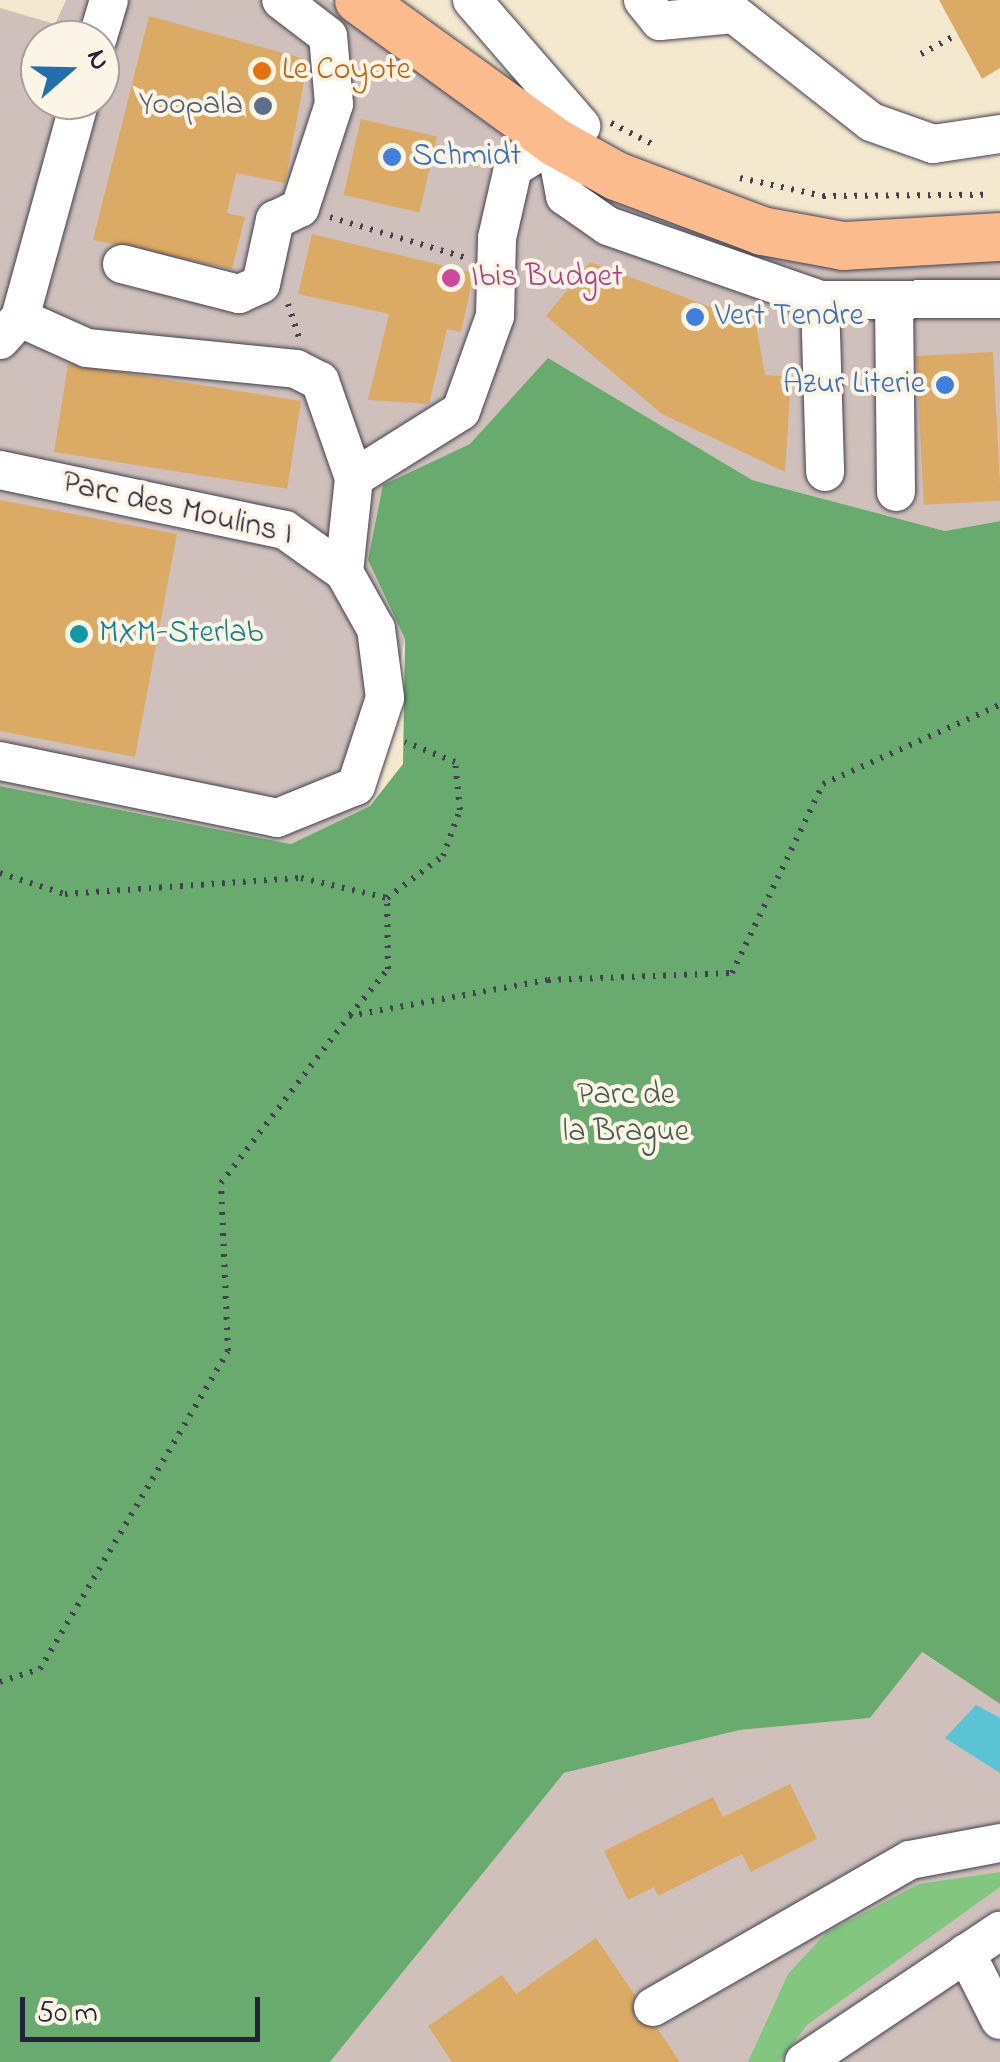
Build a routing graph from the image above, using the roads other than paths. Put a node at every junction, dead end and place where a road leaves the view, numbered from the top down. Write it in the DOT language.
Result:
graph roads {
  1 [pos="281,0"];
  2 [pos="359,0"];
  3 [pos="408,0"];
  4 [pos="472,0"];
  5 [pos="643,0"];
  6 [pos="74,120"];
  7 [pos="580,129"];
  8 [pos="1000,134"];
  9 [pos="1000,212"];
  10 [pos="1000,237"];
  11 [pos="122,264"];
  12 [pos="1000,299"];
  13 [pos="820,300"];
  14 [pos="894,301"];
  15 [pos="10,329"];
  16 [pos="0,470"];
  17 [pos="825,472"];
  18 [pos="354,478"];
  19 [pos="896,492"];
  20 [pos="344,572"];
  21 [pos="0,761"];
  22 [pos="1000,1843"];
  23 [pos="1000,1930"];
  24 [pos="966,1953"];
  25 [pos="653,2007"];
  26 [pos="1000,2020"];
  27 [pos="804,2062"];
  1 -- 11 [label="lane"];
  2 -- 7 [label="main road"];
  3 -- 7 [label="main road"];
  4 -- 7 [label="lane"];
  5 -- 8 [label="lane"];
  6 -- 15 [label="lane"];
  7 -- 9 [label="main road"];
  7 -- 10 [label="main road"];
  7 -- 13 [label="lane"];
  7 -- 18 [label="lane"];
  12 -- 14 [label="lane"];
  13 -- 14 [label="lane"];
  13 -- 17 [label="lane"];
  14 -- 19 [label="lane"];
  15 -- 18 [label="lane"];
  16 -- 20 [label="lane, Parc des Moulins I"];
  18 -- 20 [label="lane"];
  20 -- 21 [label="lane"];
  22 -- 25 [label="lane"];
  23 -- 24 [label="lane"];
  24 -- 26 [label="lane"];
  24 -- 27 [label="lane"];
}
